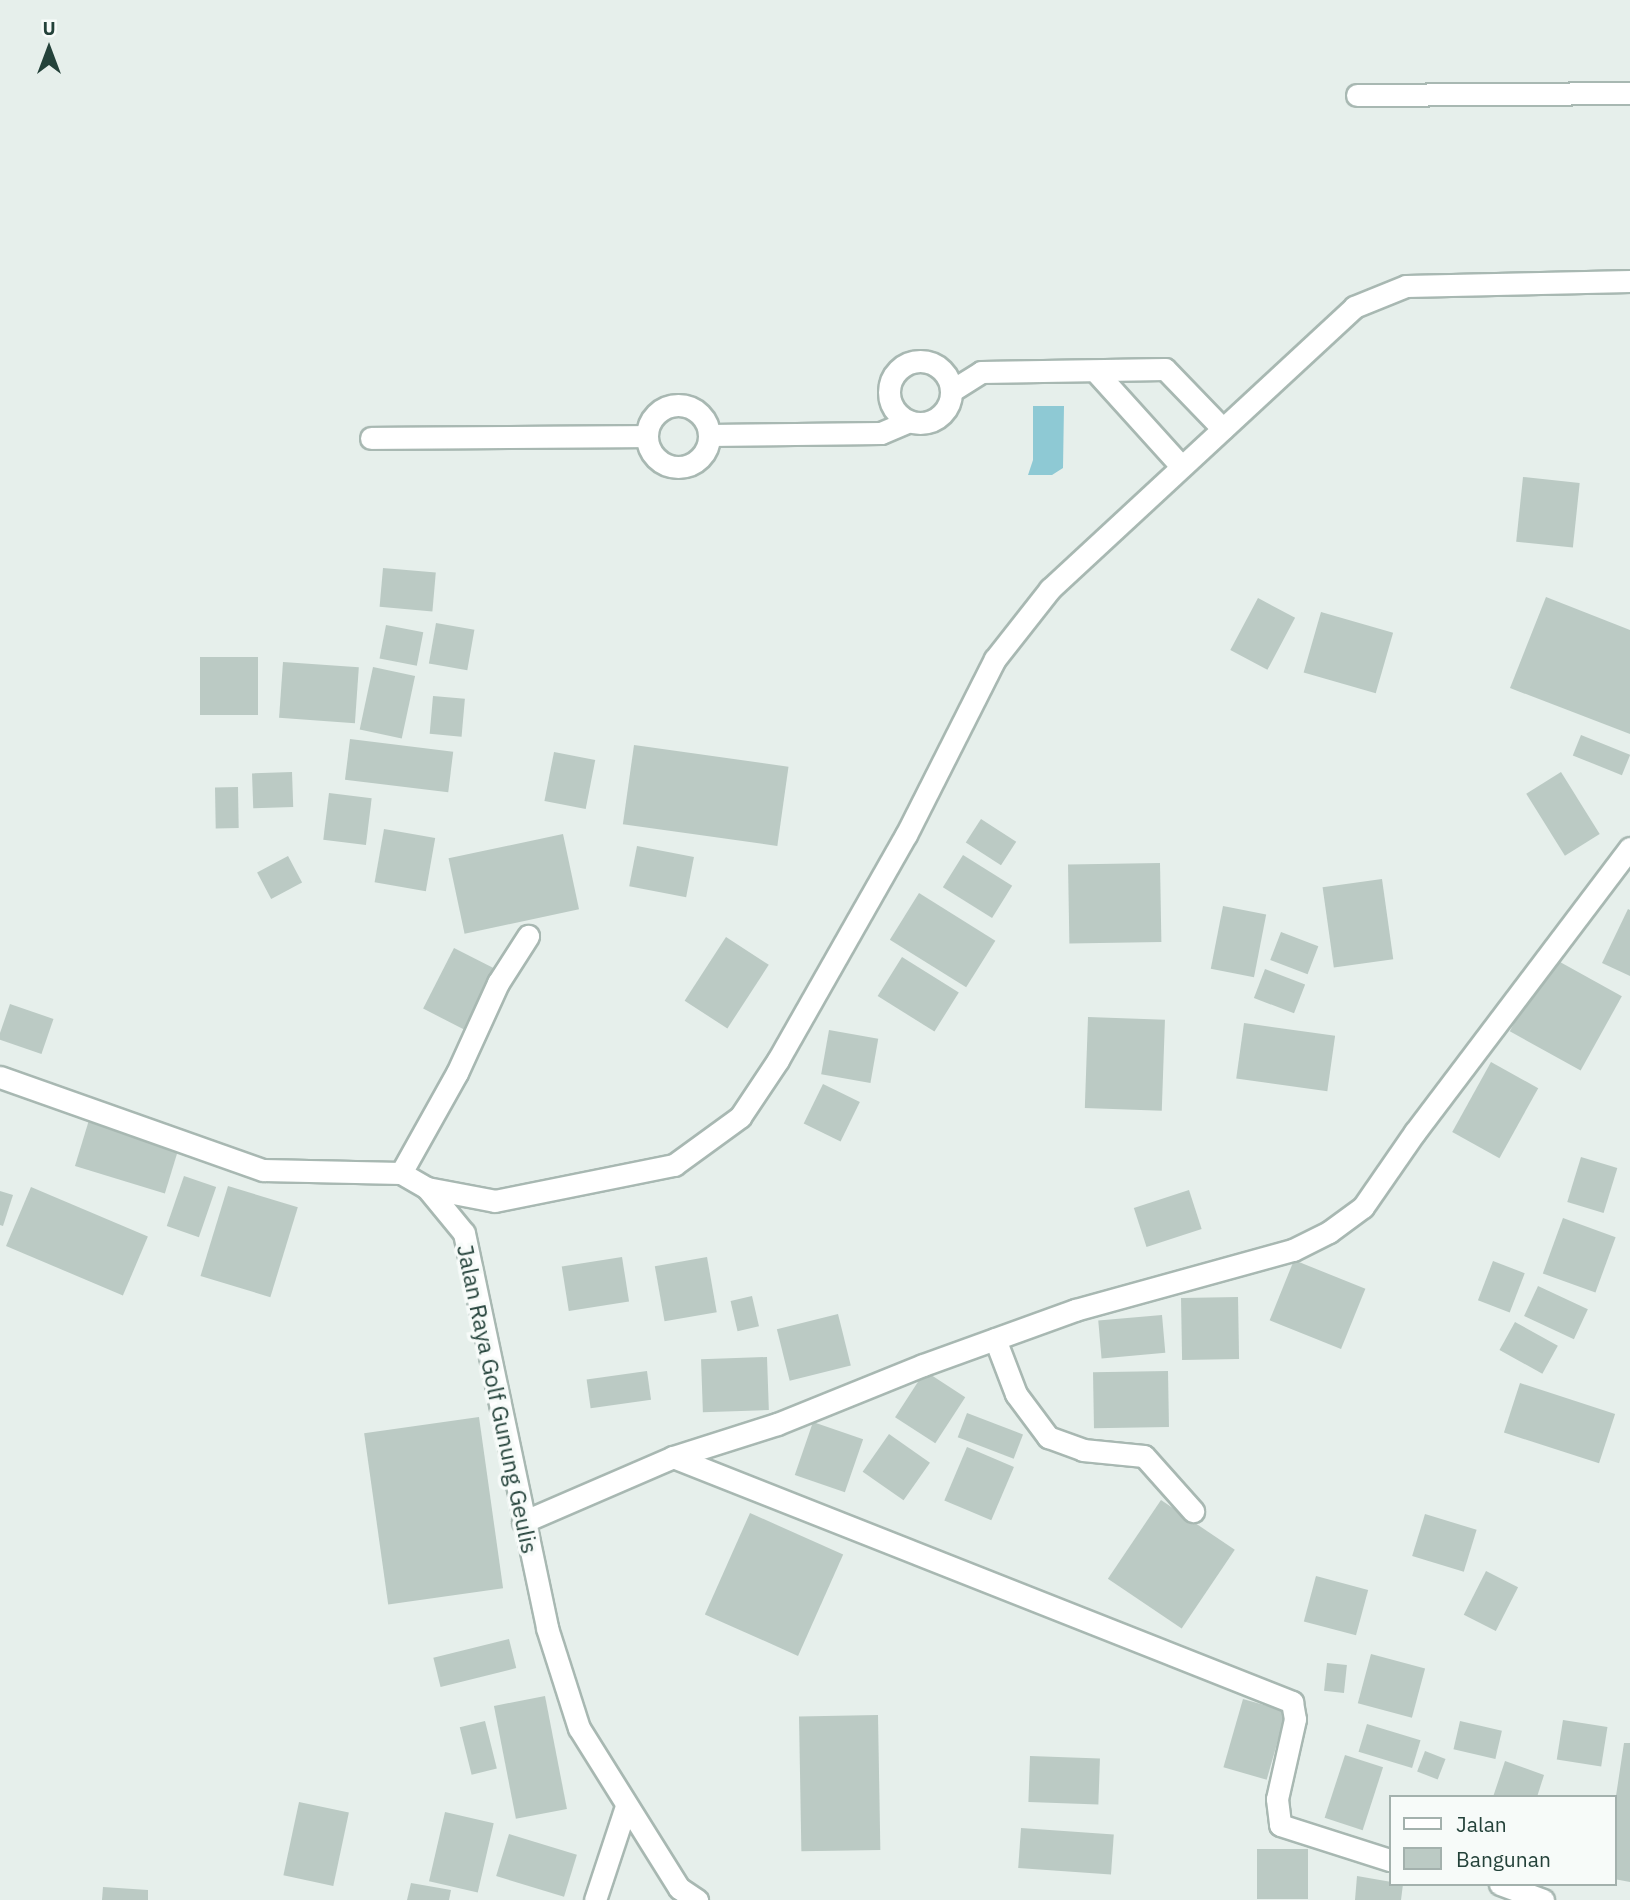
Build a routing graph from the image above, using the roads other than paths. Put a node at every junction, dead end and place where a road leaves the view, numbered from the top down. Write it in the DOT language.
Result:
graph roads {
  1 [pos="1630,93"];
  2 [pos="1357,95"];
  3 [pos="1630,281"];
  4 [pos="1097,373"];
  5 [pos="951,391"];
  6 [pos="909,421"];
  7 [pos="1223,429"];
  8 [pos="709,435"];
  9 [pos="648,436"];
  10 [pos="371,439"];
  11 [pos="1180,465"];
  12 [pos="1630,848"];
  13 [pos="528,936"];
  14 [pos="0,1077"];
  15 [pos="401,1173"];
  16 [pos="427,1188"];
  17 [pos="995,1339"];
  18 [pos="673,1457"];
  19 [pos="1193,1511"];
  20 [pos="523,1522"];
  21 [pos="626,1806"];
  22 [pos="1388,1859"];
  23 [pos="1505,1886"];
  24 [pos="595,1900"];
  25 [pos="696,1900"];
  26 [pos="1543,1900"];
  1 -- 2 [label="street"];
  3 -- 7 [label="street"];
  4 -- 5 [label="street"];
  4 -- 7 [label="street"];
  4 -- 11 [label="street"];
  5 -- 6 [label="street"];
  5 -- 6 [label="street"];
  6 -- 8 [label="street"];
  7 -- 11 [label="street"];
  8 -- 9 [label="street"];
  8 -- 9 [label="street"];
  9 -- 10 [label="street"];
  11 -- 16 [label="street"];
  12 -- 17 [label="street"];
  13 -- 15 [label="street"];
  14 -- 15 [label="street, Jalan Raya Golf Gunung Geulis"];
  15 -- 16 [label="street, Jalan Raya Golf Gunung Geulis"];
  16 -- 20 [label="street, Jalan Raya Golf Gunung Geulis"];
  17 -- 18 [label="street"];
  17 -- 19 [label="street"];
  18 -- 20 [label="street"];
  18 -- 22 [label="street"];
  20 -- 21 [label="street, Jalan Raya Golf Gunung Geulis"];
  21 -- 24 [label="street"];
  21 -- 25 [label="street, Jalan Raya Golf Gunung Geulis"];
  23 -- 26 [label="street"];
}
